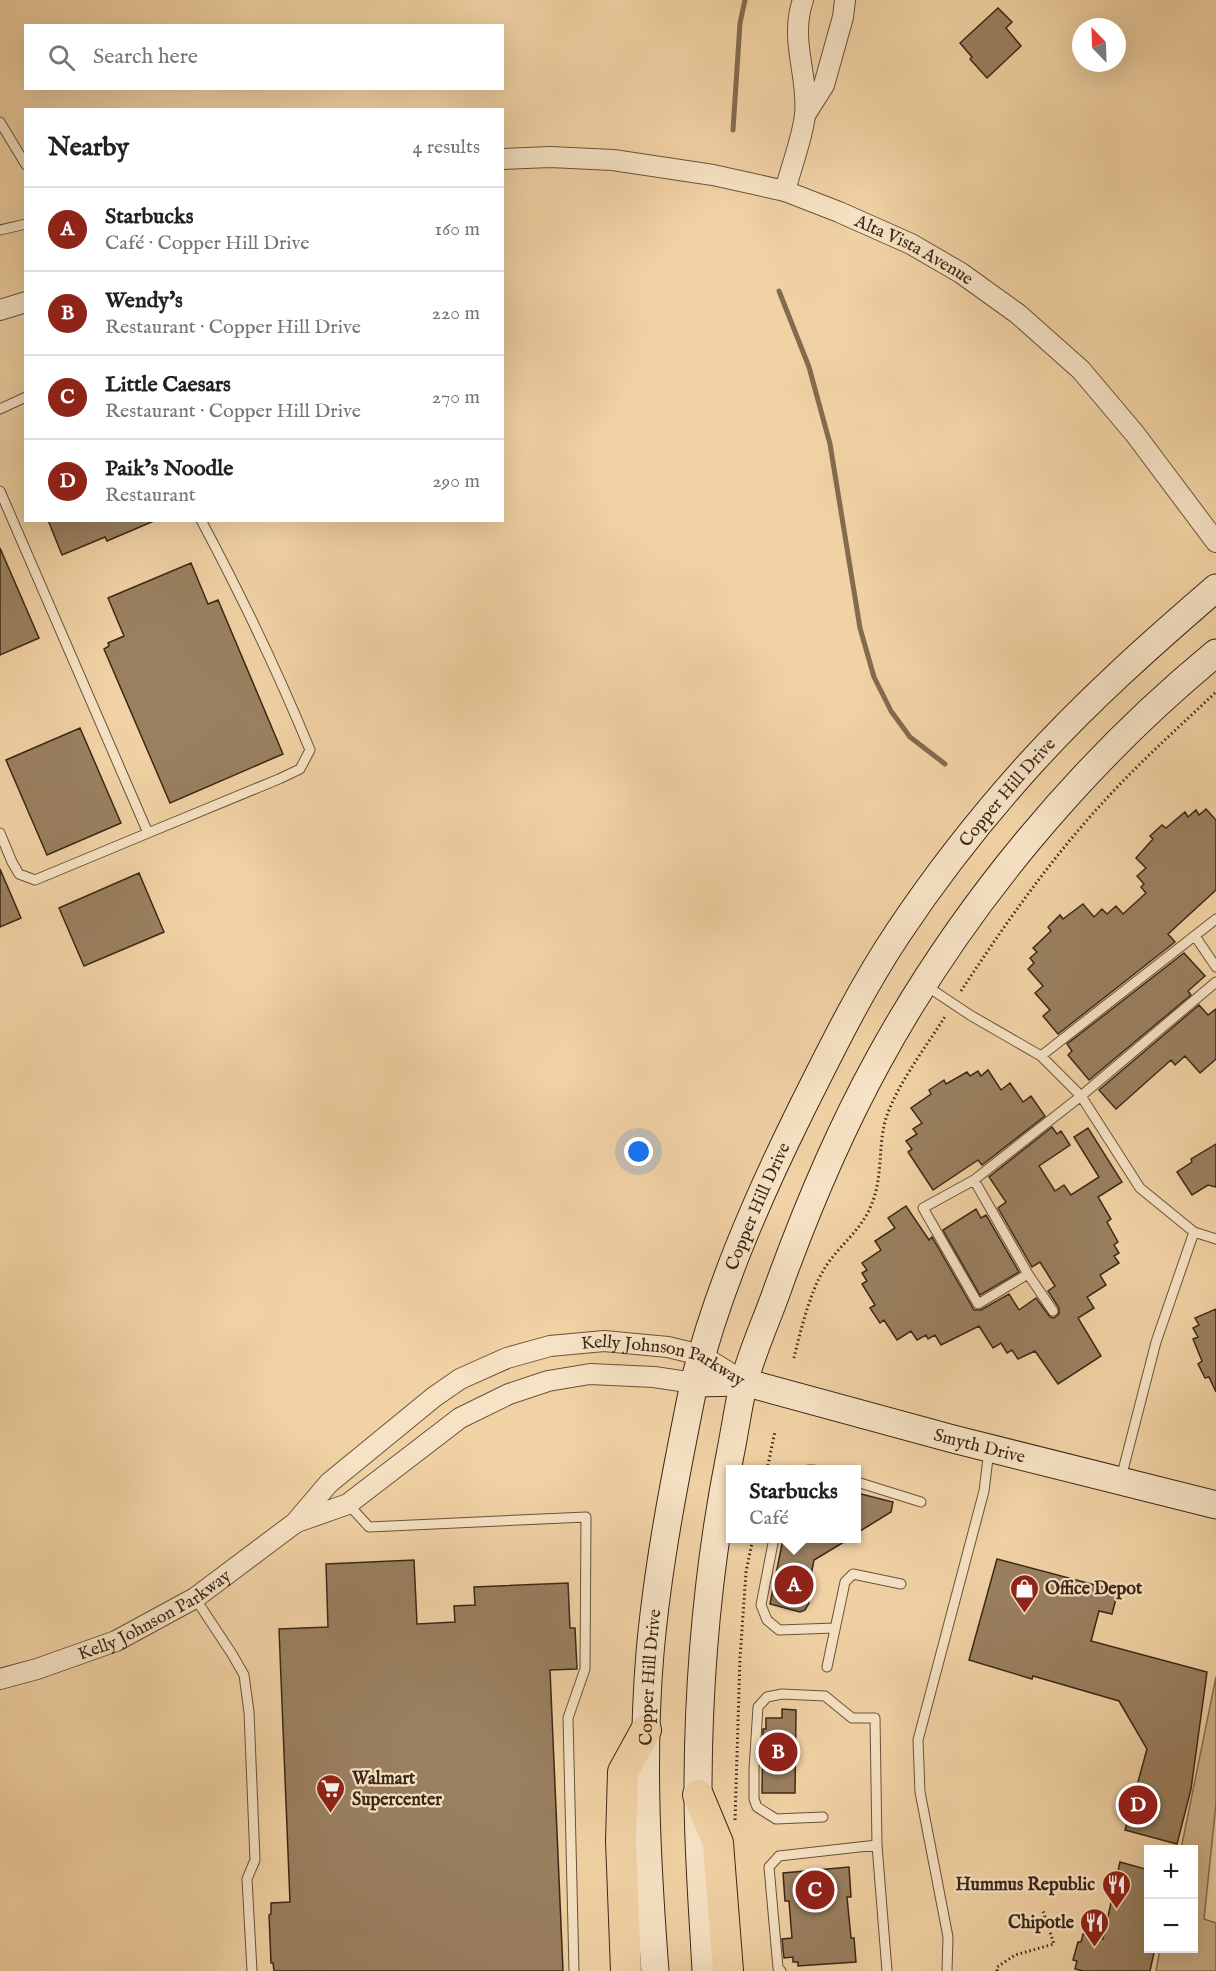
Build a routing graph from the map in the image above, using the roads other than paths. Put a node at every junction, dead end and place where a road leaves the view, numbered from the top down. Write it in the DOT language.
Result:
graph roads {
  1 [pos="803,0"];
  2 [pos="845,0"];
  3 [pos="804,116"];
  4 [pos="0,122"];
  5 [pos="504,159"];
  6 [pos="24,162"];
  7 [pos="784,191"];
  8 [pos="24,224"];
  9 [pos="0,230"];
  10 [pos="24,303"];
  11 [pos="0,310"];
  12 [pos="24,398"];
  13 [pos="0,409"];
  14 [pos="0,491"];
  15 [pos="202,522"];
  16 [pos="1216,542"];
  17 [pos="1216,588"];
  18 [pos="1216,653"];
  19 [pos="0,833"];
  20 [pos="148,833"];
  21 [pos="1216,919"];
  22 [pos="1195,936"];
  23 [pos="1216,967"];
  24 [pos="1216,982"];
  25 [pos="923,984"];
  26 [pos="1041,1056"];
  27 [pos="1082,1096"];
  28 [pos="974,1180"];
  29 [pos="1194,1232"];
  30 [pos="1216,1239"];
  31 [pos="1028,1274"];
  32 [pos="1053,1311"];
  33 [pos="701,1355"];
  34 [pos="744,1382"];
  35 [pos="694,1383"];
  36 [pos="989,1448"];
  37 [pos="728,1465"];
  38 [pos="726,1475"];
  39 [pos="1120,1481"];
  40 [pos="861,1483"];
  41 [pos="921,1502"];
  42 [pos="348,1504"];
  43 [pos="1216,1505"];
  44 [pos="295,1523"];
  45 [pos="773,1543"];
  46 [pos="901,1584"];
  47 [pos="195,1598"];
  48 [pos="835,1628"];
  49 [pos="827,1667"];
  50 [pos="0,1679"];
  51 [pos="646,1730"];
  52 [pos="698,1794"];
  53 [pos="823,1817"];
  54 [pos="877,1845"];
  55 [pos="252,1971"];
  56 [pos="574,1971"];
  57 [pos="626,1971"];
  58 [pos="655,1971"];
  59 [pos="706,1971"];
  60 [pos="728,1971"];
  61 [pos="781,1971"];
  62 [pos="887,1971"];
  63 [pos="946,1971"];
  1 -- 3 [label="street"];
  2 -- 3 [label="street"];
  3 -- 7 [label="street"];
  4 -- 6 [label="lane"];
  5 -- 7 [label="street, Alta Vista Avenue"];
  7 -- 16 [label="street, Alta Vista Avenue"];
  8 -- 9 [label="lane"];
  10 -- 11 [label="street"];
  12 -- 13 [label="lane"];
  14 -- 20 [label="lane"];
  15 -- 20 [label="lane"];
  17 -- 33 [label="main road, Copper Hill Drive"];
  18 -- 25 [label="main road"];
  19 -- 20 [label="lane"];
  21 -- 22 [label="lane"];
  22 -- 23 [label="lane"];
  22 -- 26 [label="lane"];
  24 -- 27 [label="lane"];
  25 -- 26 [label="lane"];
  25 -- 34 [label="main road"];
  26 -- 27 [label="lane"];
  27 -- 28 [label="lane"];
  27 -- 29 [label="lane"];
  28 -- 31 [label="lane"];
  28 -- 31 [label="lane"];
  29 -- 30 [label="lane"];
  29 -- 39 [label="lane"];
  31 -- 32 [label="lane"];
  33 -- 34 [label="street, Kelly Johnson Parkway"];
  33 -- 35 [label="main road, Copper Hill Drive"];
  33 -- 44 [label="street, Kelly Johnson Parkway"];
  34 -- 35 [label="main road, Kelly Johnson Parkway"];
  34 -- 36 [label="main road, Smyth Drive"];
  34 -- 37 [label="main road"];
  35 -- 42 [label="street, Kelly Johnson Parkway"];
  35 -- 51 [label="main road, Copper Hill Drive"];
  36 -- 39 [label="main road, Smyth Drive"];
  36 -- 63 [label="lane"];
  38 -- 52 [label="main road"];
  39 -- 43 [label="main road, Smyth Drive"];
  40 -- 41 [label="lane"];
  42 -- 44 [label="street, Kelly Johnson Parkway"];
  42 -- 56 [label="lane"];
  44 -- 47 [label="street, Kelly Johnson Parkway"];
  45 -- 48 [label="lane"];
  46 -- 48 [label="lane"];
  47 -- 50 [label="street, Kelly Johnson Parkway"];
  47 -- 55 [label="lane"];
  48 -- 49 [label="lane"];
  51 -- 57 [label="main road"];
  51 -- 58 [label="main road, Copper Hill Drive"];
  52 -- 59 [label="main road"];
  52 -- 60 [label="main road"];
  53 -- 54 [label="lane"];
  54 -- 61 [label="lane"];
  54 -- 62 [label="lane"];
}
